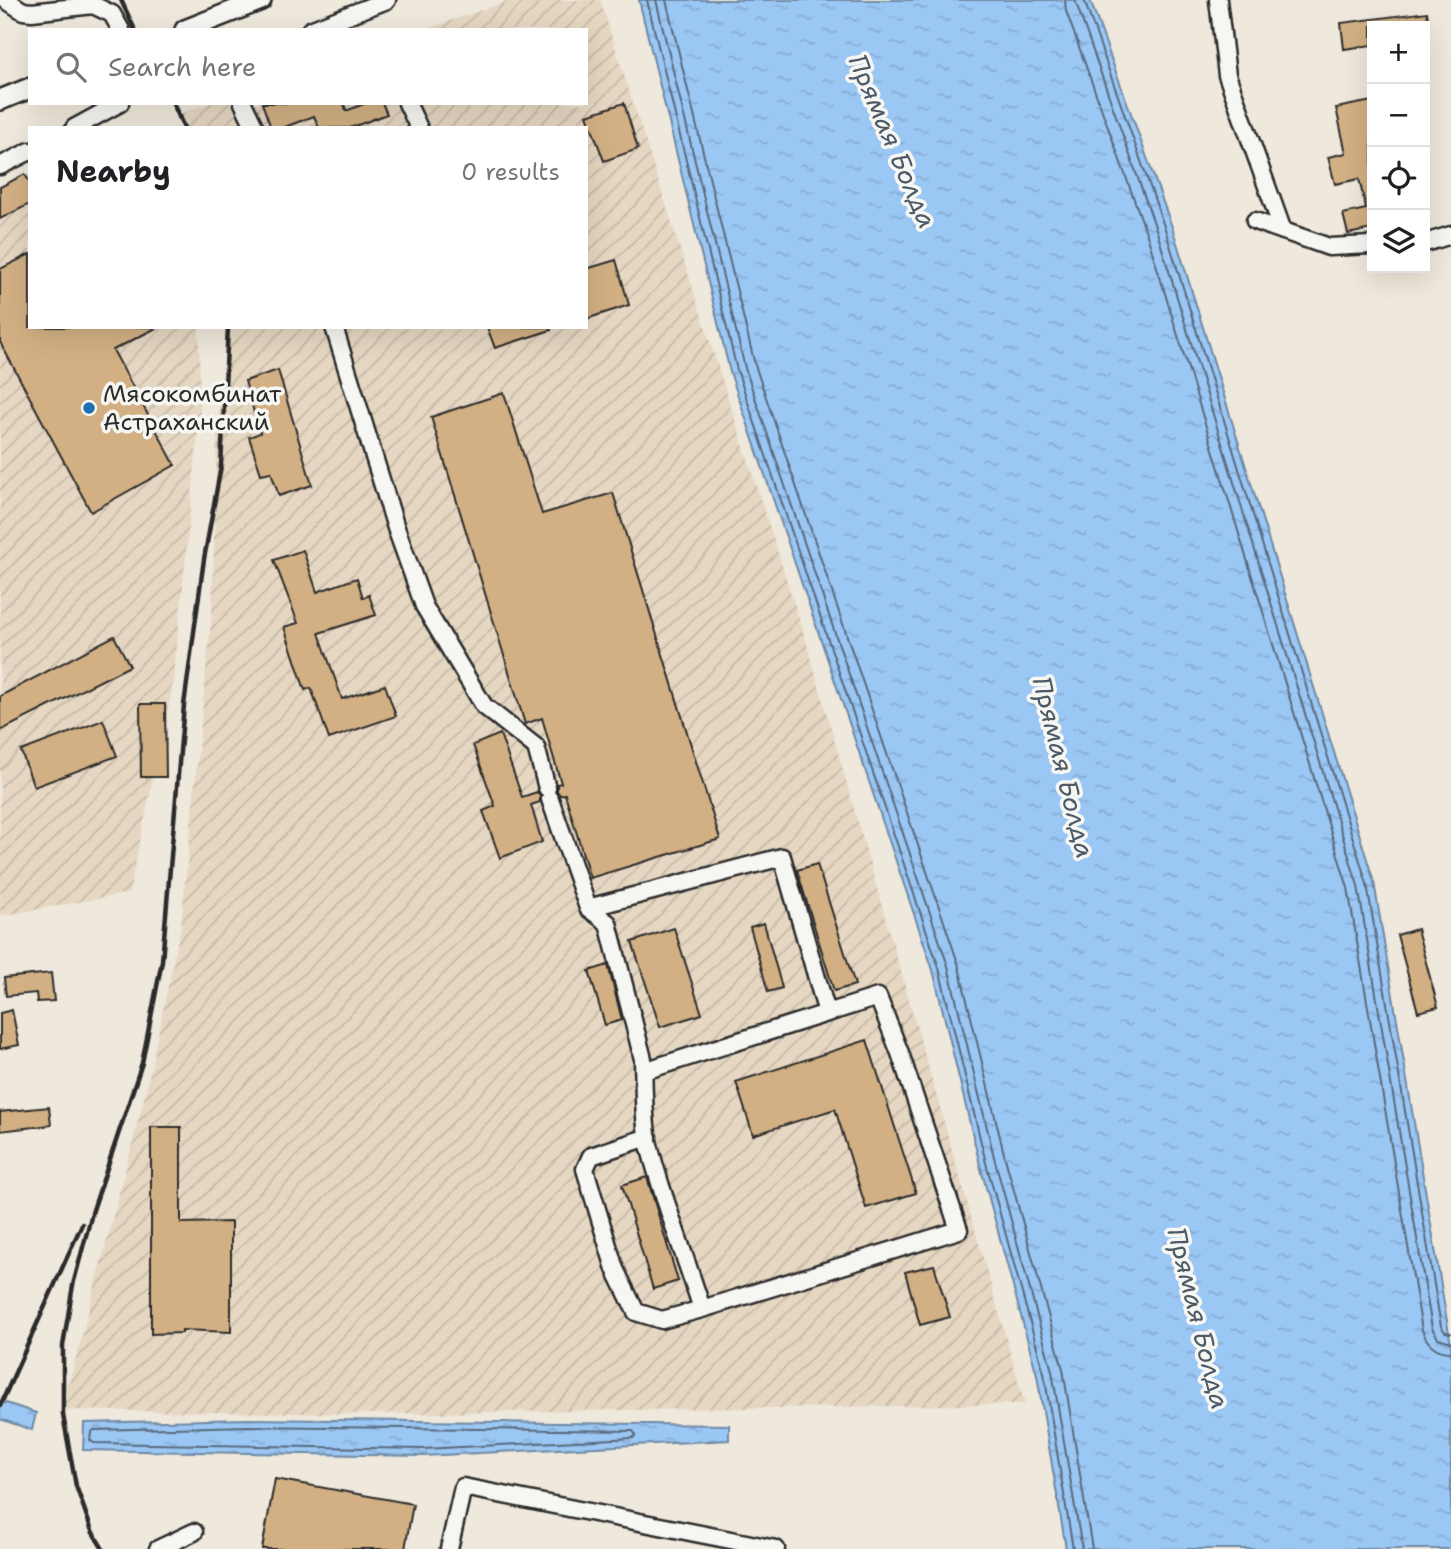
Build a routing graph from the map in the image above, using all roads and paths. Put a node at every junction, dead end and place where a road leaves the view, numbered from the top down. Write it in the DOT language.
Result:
graph roads {
  1 [pos="6,0"];
  2 [pos="261,0"];
  3 [pos="387,0"];
  4 [pos="1218,0"];
  5 [pos="116,7"];
  6 [pos="121,28"];
  7 [pos="191,28"];
  8 [pos="315,28"];
  9 [pos="28,89"];
  10 [pos="0,100"];
  11 [pos="116,105"];
  12 [pos="244,105"];
  13 [pos="408,105"];
  14 [pos="78,126"];
  15 [pos="254,126"];
  16 [pos="418,126"];
  17 [pos="28,152"];
  18 [pos="0,166"];
  19 [pos="1255,221"];
  20 [pos="1283,231"];
  21 [pos="1451,235"];
  22 [pos="1430,241"];
  23 [pos="1367,245"];
  24 [pos="335,329"];
  25 [pos="588,908"];
  26 [pos="827,1013"];
  27 [pos="644,1071"];
  28 [pos="648,1137"];
  29 [pos="702,1309"];
  30 [pos="194,1532"];
  31 [pos="158,1549"];
  32 [pos="449,1549"];
  33 [pos="776,1549"];
  1 -- 5 [label="street"];
  2 -- 7 [label="main road"];
  3 -- 8 [label="street"];
  4 -- 20 [label="street"];
  5 -- 6 [label="street"];
  9 -- 10 [label="main road"];
  11 -- 14 [label="street"];
  12 -- 15 [label="street"];
  13 -- 16 [label="street"];
  17 -- 18 [label="street"];
  19 -- 20 [label="street"];
  20 -- 23 [label="street"];
  21 -- 22 [label="street"];
  24 -- 25 [label="street"];
  25 -- 26 [label="street"];
  25 -- 27 [label="street"];
  26 -- 27 [label="street"];
  26 -- 29 [label="street"];
  27 -- 28 [label="street"];
  28 -- 29 [label="street"];
  28 -- 29 [label="street"];
  30 -- 31 [label="street"];
  32 -- 33 [label="street"];
}
